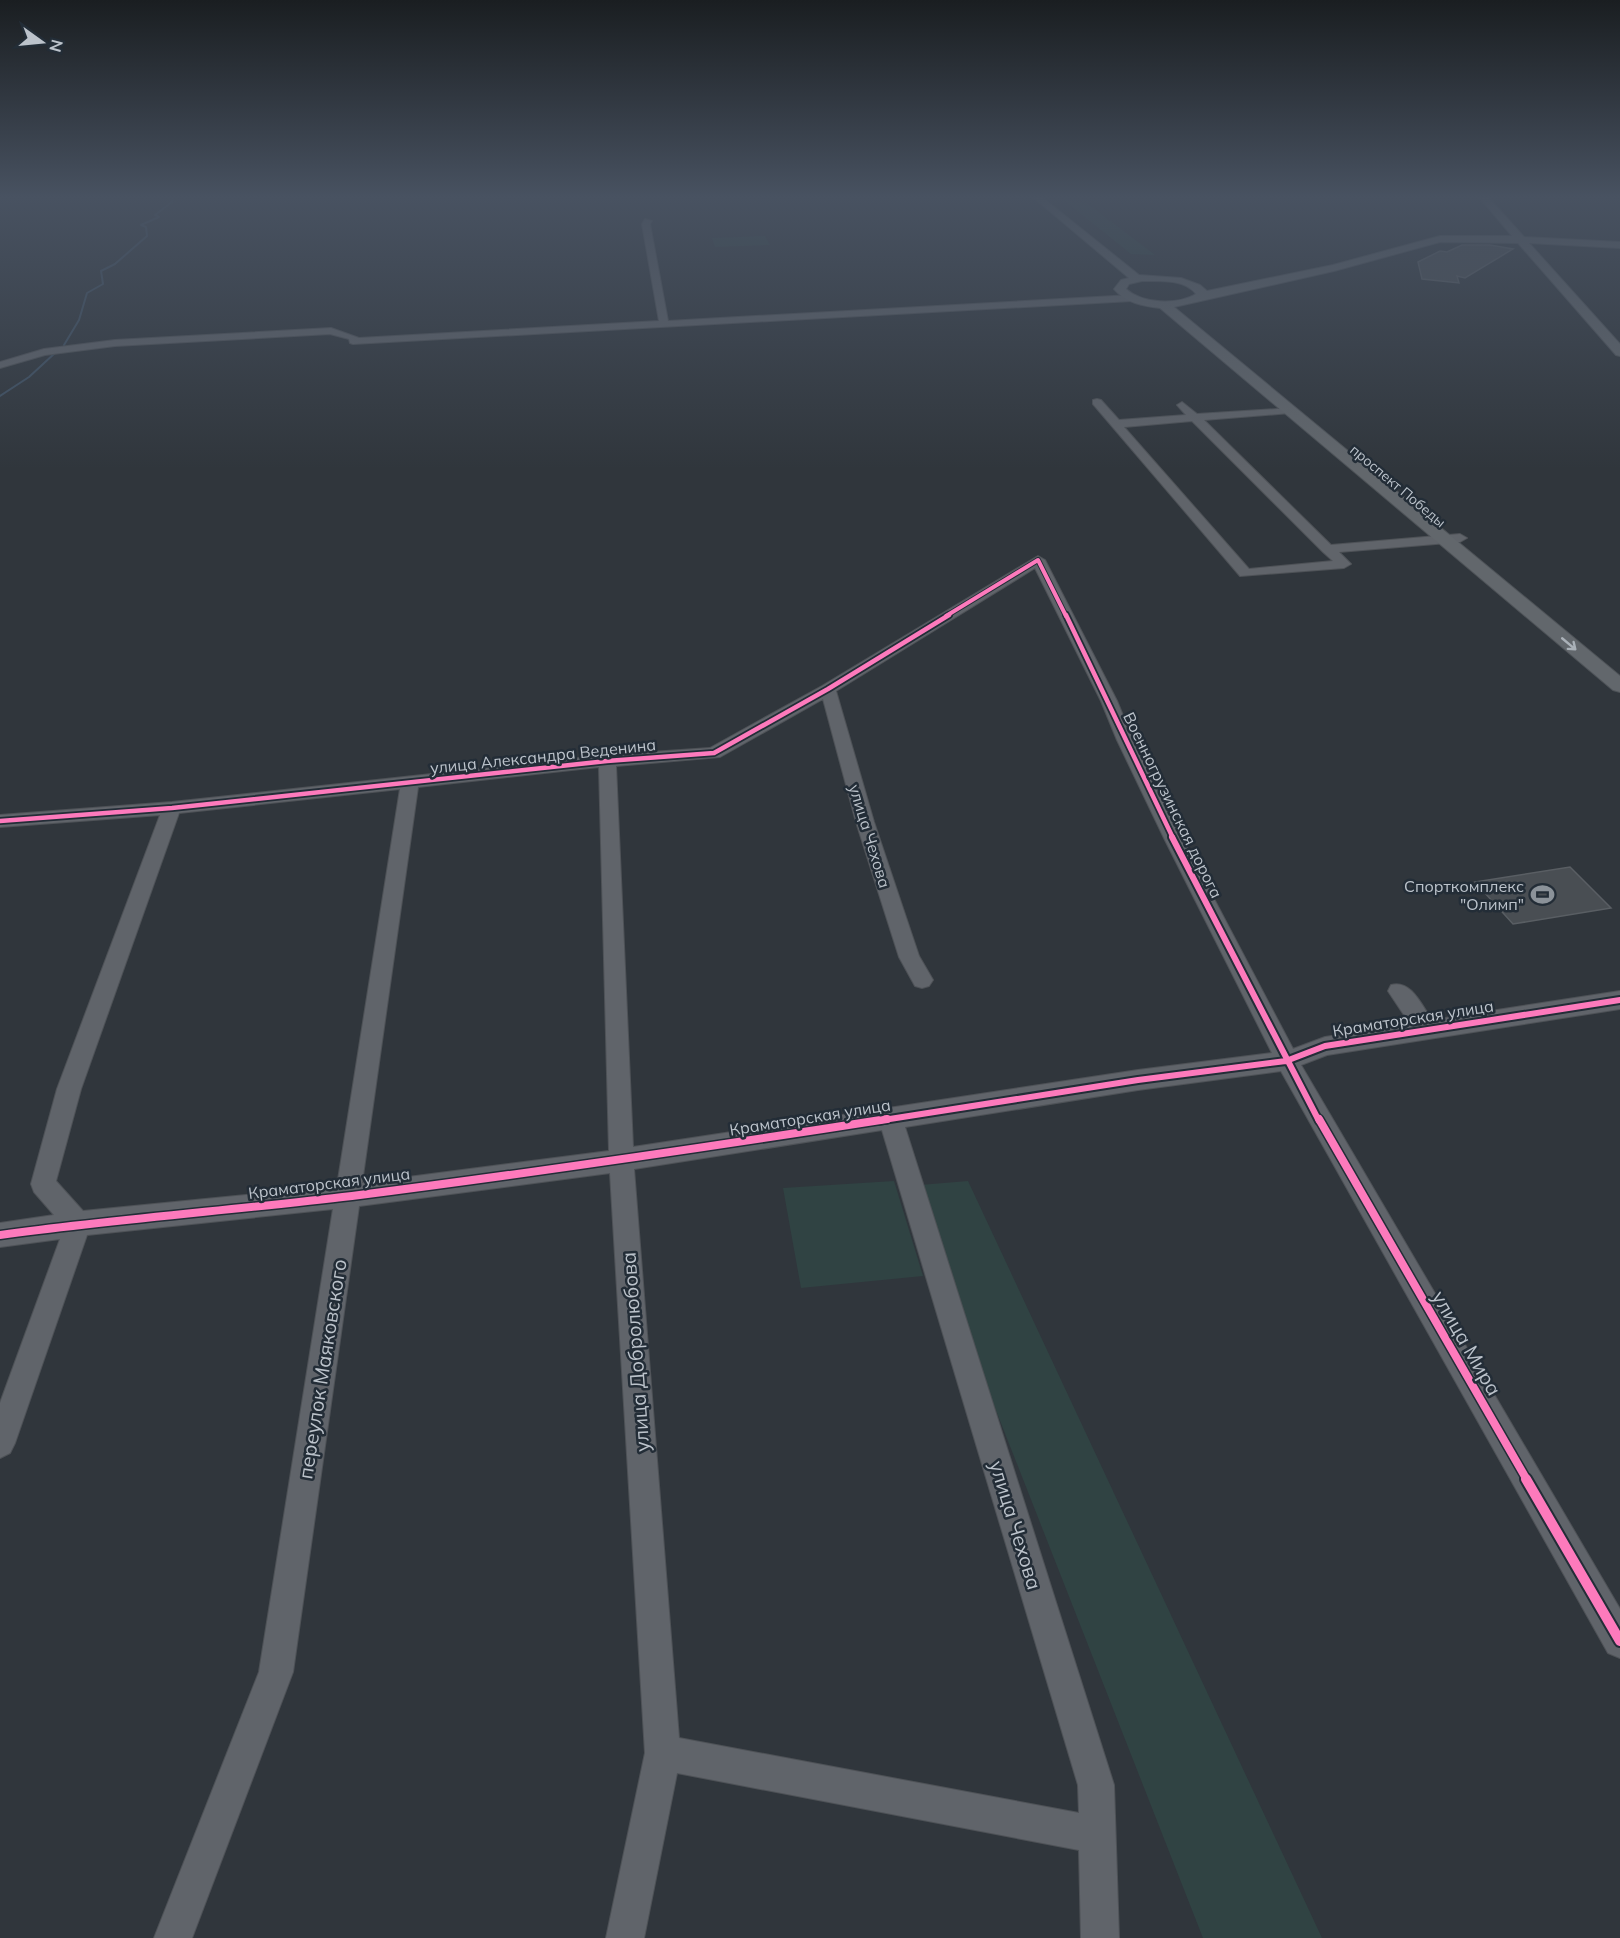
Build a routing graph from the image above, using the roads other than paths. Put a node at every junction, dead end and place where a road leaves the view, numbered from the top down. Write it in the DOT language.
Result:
graph roads {
  1 [pos="657,288"];
  2 [pos="1120,288"];
  3 [pos="1198,288"];
  4 [pos="1227,288"];
  5 [pos="1566,288"];
  6 [pos="1571,288"];
  7 [pos="1202,294"];
  8 [pos="1130,297"];
  9 [pos="1170,304"];
  10 [pos="663,321"];
  11 [pos="354,338"];
  12 [pos="1620,344"];
  13 [pos="1620,352"];
  14 [pos="0,365"];
  15 [pos="1097,402"];
  16 [pos="1182,405"];
  17 [pos="1290,410"];
  18 [pos="1195,418"];
  19 [pos="1115,424"];
  20 [pos="1452,538"];
  21 [pos="1328,549"];
  22 [pos="1038,560"];
  23 [pos="1620,668"];
  24 [pos="1620,686"];
  25 [pos="828,689"];
  26 [pos="607,761"];
  27 [pos="410,784"];
  28 [pos="172,807"];
  29 [pos="0,821"];
  30 [pos="922,980"];
  31 [pos="1399,991"];
  32 [pos="1620,1000"];
  33 [pos="1426,1030"];
  34 [pos="1286,1060"];
  35 [pos="890,1118"];
  36 [pos="621,1159"];
  37 [pos="349,1196"];
  38 [pos="78,1224"];
  39 [pos="0,1235"];
  40 [pos="0,1443"];
  41 [pos="1620,1641"];
  42 [pos="663,1754"];
  43 [pos="1097,1835"];
  44 [pos="173,1938"];
  45 [pos="625,1938"];
  46 [pos="1100,1938"];
  1 -- 10 [label="street"];
  2 -- 8 [label="main road"];
  3 -- 7 [label="main road"];
  4 -- 7 [label="main road"];
  5 -- 13 [label="main road"];
  6 -- 12 [label="main road"];
  7 -- 9 [label="main road"];
  8 -- 9 [label="main road"];
  8 -- 10 [label="street"];
  8 -- 11 [label="street"];
  9 -- 17 [label="main road"];
  9 -- 20 [label="main road, проспект Победы"];
  10 -- 11 [label="street"];
  11 -- 14 [label="street"];
  15 -- 19 [label="street"];
  16 -- 18 [label="street"];
  17 -- 18 [label="street"];
  17 -- 20 [label="main road"];
  18 -- 19 [label="street"];
  18 -- 21 [label="street"];
  19 -- 21 [label="street"];
  20 -- 21 [label="street"];
  20 -- 23 [label="main road, проспект Победы"];
  20 -- 24 [label="main road, one-way"];
  22 -- 25 [label="street, улица Александра Веденина"];
  22 -- 34 [label="street, Военногрузинская дорога"];
  25 -- 26 [label="street, улица Александра Веденина"];
  25 -- 30 [label="street, улица Чехова"];
  26 -- 27 [label="street, улица Александра Веденина"];
  26 -- 36 [label="street, улица Добролюбова"];
  27 -- 28 [label="street, улица Александра Веденина"];
  27 -- 37 [label="street, переулок Маяковского"];
  28 -- 29 [label="street, улица Александра Веденина"];
  28 -- 38 [label="street"];
  31 -- 33 [label="street"];
  32 -- 33 [label="street, Краматорская улица"];
  33 -- 34 [label="street, Краматорская улица"];
  34 -- 35 [label="street, Краматорская улица"];
  34 -- 41 [label="street, улица Мира"];
  35 -- 36 [label="street, Краматорская улица"];
  35 -- 43 [label="street, улица Чехова"];
  36 -- 37 [label="street, Краматорская улица"];
  36 -- 42 [label="street, улица Добролюбова"];
  37 -- 38 [label="street, Краматорская улица"];
  37 -- 44 [label="street, переулок Маяковского"];
  38 -- 39 [label="street, Краматорская улица"];
  38 -- 40 [label="street"];
  42 -- 43 [label="street"];
  42 -- 45 [label="street, улица Добролюбова"];
  43 -- 46 [label="street, улица Чехова"];
}
